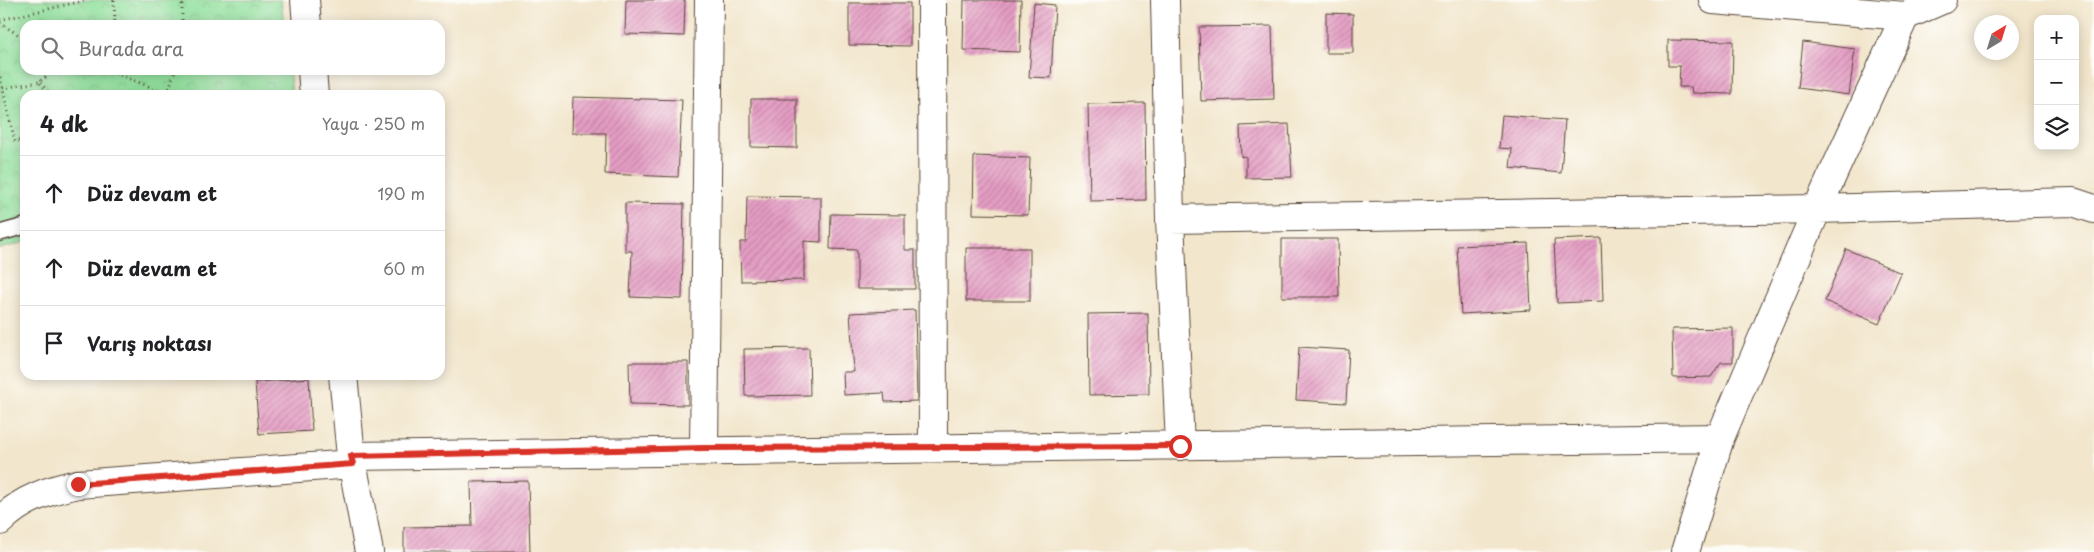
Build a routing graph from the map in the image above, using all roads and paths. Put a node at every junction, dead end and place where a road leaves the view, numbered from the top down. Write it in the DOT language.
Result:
graph roads {
  1 [pos="87,0"];
  2 [pos="114,0"];
  3 [pos="182,0"];
  4 [pos="305,0"];
  5 [pos="709,0"];
  6 [pos="932,0"];
  7 [pos="1165,0"];
  8 [pos="1713,0"];
  9 [pos="1942,0"];
  10 [pos="1905,16"];
  11 [pos="115,20"];
  12 [pos="182,20"];
  13 [pos="307,20"];
  14 [pos="0,21"];
  15 [pos="20,35"];
  16 [pos="48,75"];
  17 [pos="119,75"];
  18 [pos="174,75"];
  19 [pos="312,75"];
  20 [pos="0,77"];
  21 [pos="38,82"];
  22 [pos="2,88"];
  23 [pos="46,90"];
  24 [pos="159,90"];
  25 [pos="171,90"];
  26 [pos="314,90"];
  27 [pos="20,140"];
  28 [pos="1817,209"];
  29 [pos="2094,209"];
  30 [pos="1170,219"];
  31 [pos="20,227"];
  32 [pos="0,233"];
  33 [pos="344,380"];
  34 [pos="1720,438"];
  35 [pos="1180,446"];
  36 [pos="933,447"];
  37 [pos="704,448"];
  38 [pos="352,460"];
  39 [pos="0,522"];
  40 [pos="369,552"];
  41 [pos="1685,552"];
  1 -- 14 [label="path"];
  2 -- 11 [label="path"];
  3 -- 12 [label="path"];
  4 -- 13 [label="street"];
  5 -- 37 [label="street"];
  6 -- 36 [label="street"];
  7 -- 30 [label="street"];
  8 -- 10 [label="street"];
  9 -- 10 [label="street"];
  10 -- 28 [label="street"];
  14 -- 15 [label="path"];
  16 -- 21 [label="path"];
  17 -- 24 [label="path"];
  18 -- 25 [label="path"];
  19 -- 26 [label="street"];
  20 -- 22 [label="path"];
  21 -- 22 [label="path"];
  21 -- 23 [label="path"];
  22 -- 27 [label="path"];
  28 -- 29 [label="street"];
  28 -- 30 [label="street"];
  28 -- 34 [label="street"];
  30 -- 35 [label="street"];
  31 -- 32 [label="lane"];
  33 -- 38 [label="street"];
  34 -- 35 [label="street"];
  34 -- 41 [label="street"];
  35 -- 36 [label="street"];
  36 -- 37 [label="street"];
  37 -- 38 [label="street"];
  38 -- 39 [label="street"];
  38 -- 40 [label="street"];
}
